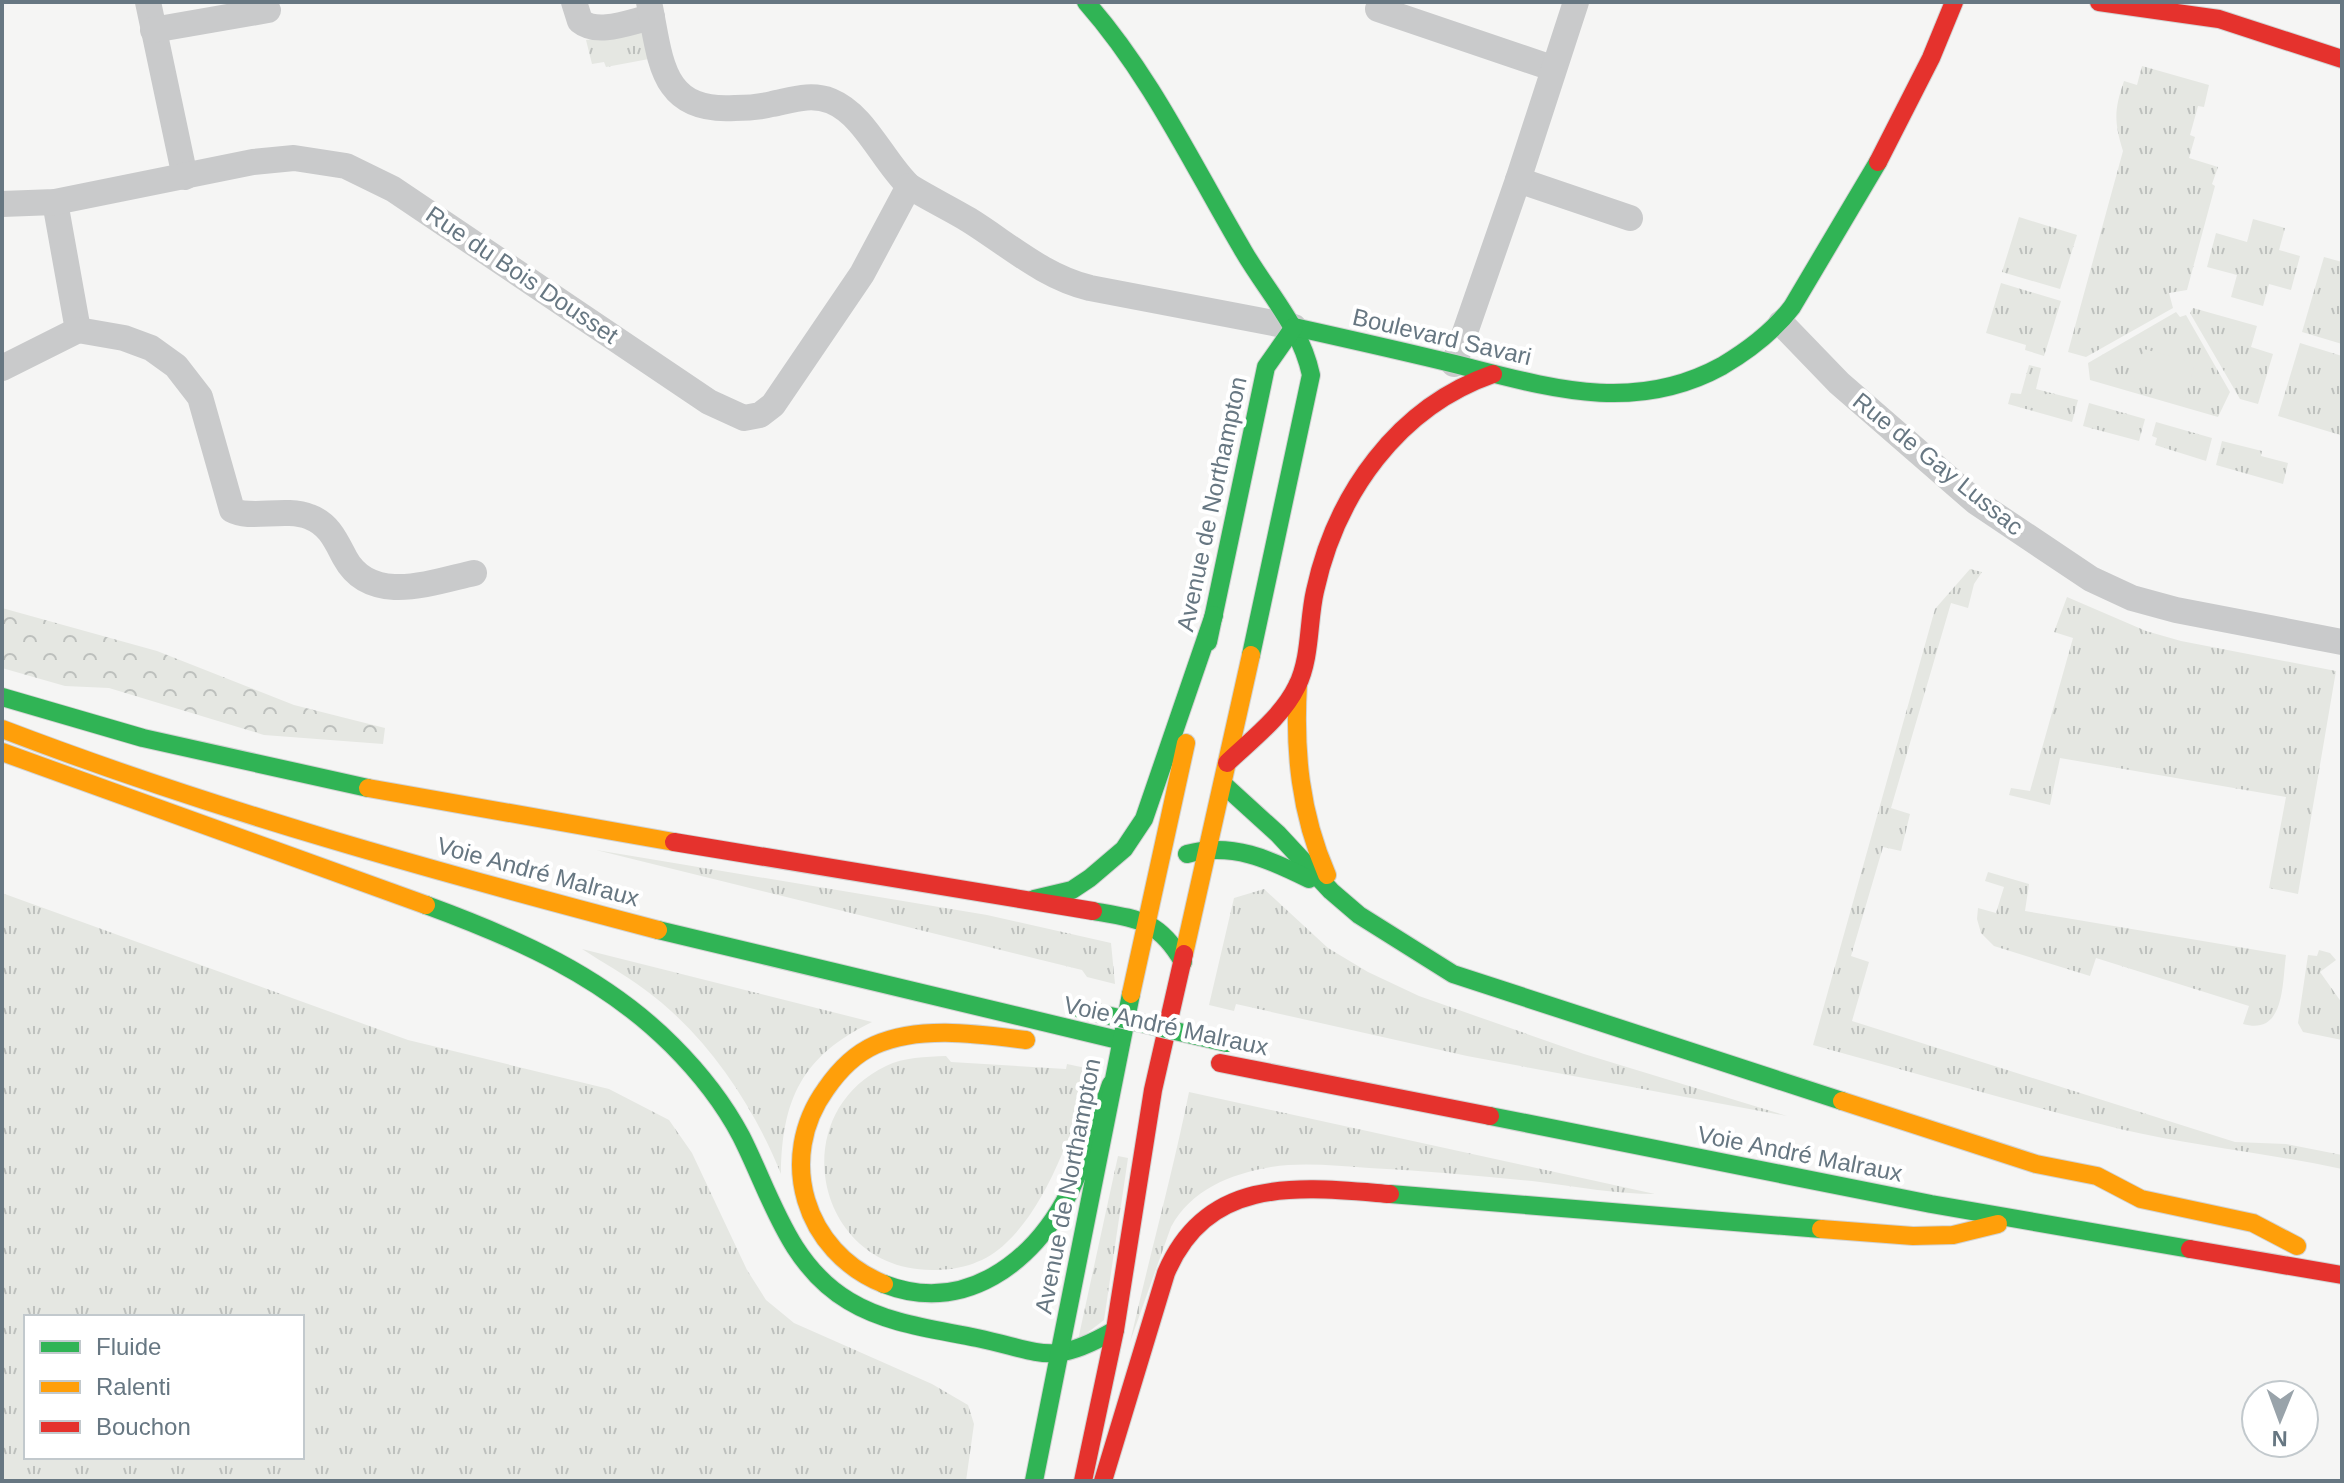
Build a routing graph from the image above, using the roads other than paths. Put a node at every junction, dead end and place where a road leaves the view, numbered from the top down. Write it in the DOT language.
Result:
graph roads {
  1 [pos="148,2"];
  2 [pos="574,2"];
  3 [pos="1086,2"];
  4 [pos="1576,2"];
  5 [pos="1936,2"];
  6 [pos="1954,2"];
  7 [pos="1972,2"];
  8 [pos="2099,2"];
  9 [pos="1378,9"];
  10 [pos="268,10"];
  11 [pos="651,10"];
  12 [pos="153,30"];
  13 [pos="2342,59"];
  14 [pos="1552,68"];
  15 [pos="185,177"];
  16 [pos="1518,180"];
  17 [pos="1867,183"];
  18 [pos="909,186"];
  19 [pos="55,202"];
  20 [pos="2,204"];
  21 [pos="1630,218"];
  22 [pos="1781,323"];
  23 [pos="1294,327"];
  24 [pos="78,330"];
  25 [pos="1454,364"];
  26 [pos="2,368"];
  27 [pos="1493,374"];
  28 [pos="474,573"];
  29 [pos="1214,615"];
  30 [pos="2342,642"];
  31 [pos="1298,684"];
  32 [pos="2,697"];
  33 [pos="2,727"];
  34 [pos="2,752"];
  35 [pos="1227,763"];
  36 [pos="1223,784"];
  37 [pos="328,820"];
  38 [pos="1209,847"];
  39 [pos="1159,864"];
  40 [pos="1335,894"];
  41 [pos="1022,900"];
  42 [pos="1146,923"];
  43 [pos="1183,962"];
  44 [pos="1072,1007"];
  45 [pos="1064,1041"];
  46 [pos="1235,1044"];
  47 [pos="1179,1054"];
  48 [pos="1213,1062"];
  49 [pos="1111,1084"];
  50 [pos="1649,1129"];
  51 [pos="1820,1163"];
  52 [pos="2014,1219"];
  53 [pos="2160,1222"];
  54 [pos="2342,1275"];
  55 [pos="1115,1330"];
  56 [pos="1060,1354"];
  57 [pos="1034,1481"];
  58 [pos="1083,1481"];
  59 [pos="1103,1481"];
  1 -- 12 [label="street"];
  2 -- 11 [label="street"];
  3 -- 23 [label="street"];
  4 -- 14 [label="street"];
  5 -- 17 [label="street, Boulevard Savari"];
  6 -- 17 [label="street, Boulevard Savari"];
  7 -- 17 [label="street, Boulevard Savari"];
  8 -- 13 [label="street"];
  9 -- 14 [label="street"];
  10 -- 12 [label="street"];
  11 -- 18 [label="street"];
  12 -- 15 [label="street"];
  14 -- 16 [label="street"];
  15 -- 18 [label="street, Rue du Bois Dousset"];
  15 -- 19 [label="street, Rue du Bois Dousset"];
  16 -- 21 [label="street"];
  16 -- 25 [label="street"];
  17 -- 22 [label="street, Boulevard Savari"];
  18 -- 23 [label="street"];
  19 -- 20 [label="street, Rue du Bois Dousset"];
  19 -- 24 [label="street"];
  22 -- 27 [label="street, Boulevard Savari"];
  22 -- 30 [label="street, Rue de Gay Lussac"];
  23 -- 25 [label="street, Boulevard Savari"];
  23 -- 29 [label="street, Avenue de Northampton"];
  23 -- 35 [label="street"];
  24 -- 26 [label="street"];
  24 -- 28 [label="street"];
  25 -- 27 [label="street, Boulevard Savari"];
  27 -- 31 [label="street"];
  29 -- 39 [label="street, Avenue de Northampton"];
  29 -- 41 [label="street"];
  31 -- 35 [label="street"];
  31 -- 40 [label="street"];
  32 -- 41 [label="street"];
  33 -- 37 [label="street, Voie André Malraux"];
  33 -- 45 [label="street, Voie André Malraux"];
  34 -- 56 [label="street"];
  35 -- 36 [label="street"];
  36 -- 38 [label="street"];
  36 -- 40 [label="street"];
  38 -- 39 [label="street"];
  38 -- 40 [label="street"];
  38 -- 43 [label="street"];
  39 -- 42 [label="street, Avenue de Northampton"];
  40 -- 53 [label="street"];
  41 -- 42 [label="street"];
  42 -- 43 [label="street"];
  42 -- 49 [label="street, Avenue de Northampton"];
  43 -- 55 [label="street"];
  44 -- 46 [label="street, Voie André Malraux, bridge"];
  45 -- 47 [label="street, Voie André Malraux"];
  45 -- 49 [label="street"];
  48 -- 52 [label="street, Voie André Malraux"];
  49 -- 56 [label="street, Avenue de Northampton"];
  50 -- 51 [label="street, Voie André Malraux"];
  52 -- 54 [label="street, Voie André Malraux"];
  52 -- 59 [label="street"];
  55 -- 56 [label="street"];
  55 -- 58 [label="street"];
  56 -- 57 [label="street, Avenue de Northampton"];
}
